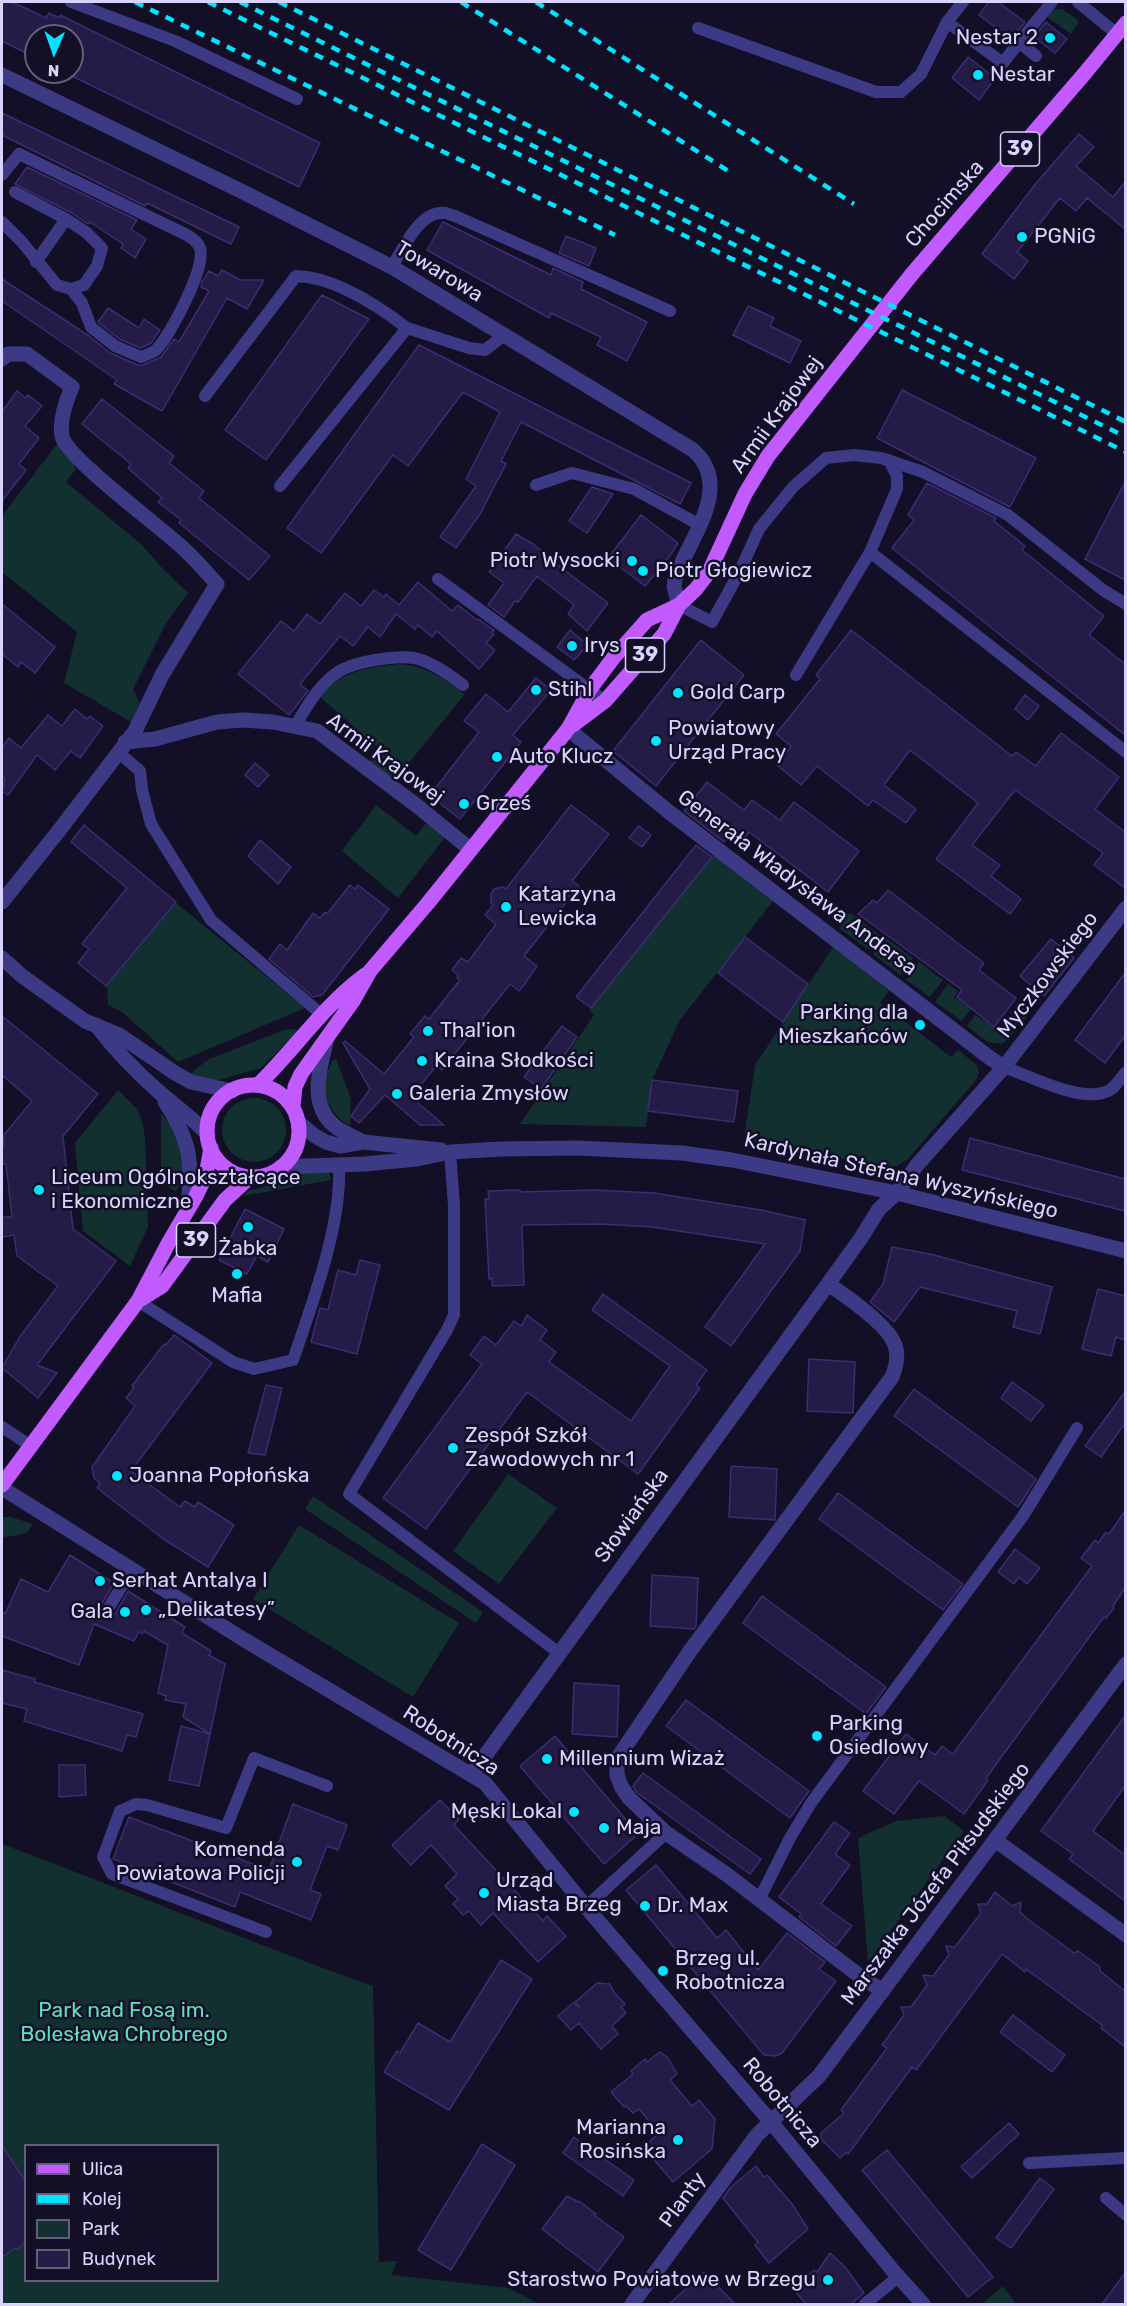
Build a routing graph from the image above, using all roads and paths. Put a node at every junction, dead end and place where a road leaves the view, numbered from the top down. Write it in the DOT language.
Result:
graph roads {
  1 [pos="71,2"];
  2 [pos="963,2"];
  3 [pos="1052,2"];
  4 [pos="1078,2"];
  5 [pos="948,22"];
  6 [pos="698,28"];
  7 [pos="1121,28"];
  8 [pos="1019,42"];
  9 [pos="1036,56"];
  10 [pos="2,75"];
  11 [pos="297,99"];
  12 [pos="2,176"];
  13 [pos="15,192"];
  14 [pos="66,219"];
  15 [pos="2,222"];
  16 [pos="36,262"];
  17 [pos="392,267"];
  18 [pos="71,289"];
  19 [pos="670,311"];
  20 [pos="407,328"];
  21 [pos="503,336"];
  22 [pos="856,344"];
  23 [pos="2,359"];
  24 [pos="205,396"];
  25 [pos="889,460"];
  26 [pos="536,485"];
  27 [pos="280,486"];
  28 [pos="700,525"];
  29 [pos="870,552"];
  30 [pos="438,579"];
  31 [pos="679,604"];
  32 [pos="1125,604"];
  33 [pos="796,675"];
  34 [pos="463,685"];
  35 [pos="590,689"];
  36 [pos="605,701"];
  37 [pos="295,726"];
  38 [pos="568,729"];
  39 [pos="122,747"];
  40 [pos="1125,752"];
  41 [pos="470,849"];
  42 [pos="3,896"];
  43 [pos="1125,908"];
  44 [pos="2,958"];
  45 [pos="370,971"];
  46 [pos="321,1014"];
  47 [pos="96,1025"];
  48 [pos="328,1036"];
  49 [pos="1004,1066"];
  50 [pos="1125,1072"];
  51 [pos="258,1085"];
  52 [pos="232,1090"];
  53 [pos="159,1092"];
  54 [pos="295,1114"];
  55 [pos="209,1141"];
  56 [pos="363,1142"];
  57 [pos="450,1152"];
  58 [pos="339,1166"];
  59 [pos="280,1167"];
  60 [pos="251,1176"];
  61 [pos="897,1193"];
  62 [pos="188,1209"];
  63 [pos="1125,1251"];
  64 [pos="828,1284"];
  65 [pos="138,1301"];
  66 [pos="2,1427"];
  67 [pos="1077,1428"];
  68 [pos="31,1446"];
  69 [pos="2,1487"];
  70 [pos="132,1569"];
  71 [pos="108,1609"];
  72 [pos="559,1653"];
  73 [pos="1125,1664"];
  74 [pos="471,1775"];
  75 [pos="327,1786"];
  76 [pos="666,1833"];
  77 [pos="995,1840"];
  78 [pos="760,1898"];
  79 [pos="586,1907"];
  80 [pos="266,1932"];
  81 [pos="1125,1935"];
  82 [pos="883,1990"];
  83 [pos="771,2122"];
  84 [pos="1125,2158"];
  85 [pos="1029,2163"];
  86 [pos="1106,2198"];
  87 [pos="1125,2215"];
  88 [pos="898,2277"];
  89 [pos="632,2304"];
  90 [pos="865,2304"];
  91 [pos="923,2304"];
  1 -- 11 [label="lane"];
  2 -- 5 [label="lane"];
  3 -- 8 [label="lane"];
  4 -- 7 [label="lane"];
  5 -- 6 [label="lane"];
  5 -- 8 [label="lane"];
  7 -- 22 [label="main road, Chocimska / 39"];
  8 -- 9 [label="lane"];
  10 -- 17 [label="street, Towarowa"];
  12 -- 18 [label="lane"];
  13 -- 14 [label="lane"];
  14 -- 16 [label="lane"];
  14 -- 18 [label="lane"];
  15 -- 16 [label="lane"];
  16 -- 18 [label="lane"];
  17 -- 19 [label="lane"];
  17 -- 21 [label="street, Towarowa"];
  20 -- 21 [label="lane"];
  20 -- 24 [label="lane"];
  20 -- 27 [label="lane"];
  21 -- 28 [label="street, Towarowa"];
  22 -- 31 [label="main road, Armii Krajowej / 39"];
  23 -- 39 [label="street"];
  25 -- 29 [label="lane"];
  25 -- 31 [label="lane"];
  25 -- 32 [label="lane"];
  26 -- 28 [label="lane"];
  28 -- 31 [label="street, Towarowa"];
  29 -- 33 [label="lane"];
  29 -- 40 [label="lane"];
  30 -- 35 [label="lane"];
  31 -- 35 [label="main road, Armii Krajowej / 39"];
  31 -- 36 [label="main road, Armii Krajowej / 39"];
  34 -- 37 [label="lane"];
  35 -- 36 [label="lane"];
  35 -- 38 [label="main road, Armii Krajowej / 39"];
  36 -- 38 [label="main road, Armii Krajowej / 39"];
  37 -- 39 [label="street, Armii Krajowej"];
  37 -- 41 [label="street, Armii Krajowej"];
  38 -- 41 [label="main road, Armii Krajowej / 39"];
  38 -- 49 [label="street, Generała Władysława Andersa"];
  39 -- 42 [label="street"];
  39 -- 46 [label="lane"];
  41 -- 45 [label="main road, Armii Krajowej / 39"];
  43 -- 49 [label="street, Myczkowskiego"];
  44 -- 47 [label="street"];
  45 -- 46 [label="main road, Armii Krajowej / 39"];
  45 -- 48 [label="main road, Armii Krajowej / 39"];
  46 -- 51 [label="main road, Armii Krajowej / 39"];
  47 -- 52 [label="street"];
  47 -- 53 [label="street"];
  48 -- 54 [label="main road, Armii Krajowej / 39"];
  48 -- 56 [label="street"];
  49 -- 50 [label="lane, Myczkowskiego"];
  49 -- 61 [label="street, Myczkowskiego"];
  51 -- 52 [label="main road"];
  51 -- 54 [label="main road"];
  52 -- 55 [label="main road, 39"];
  53 -- 55 [label="street"];
  53 -- 62 [label="street"];
  54 -- 56 [label="street, Kardynała Stefana Wyszyńskiego"];
  54 -- 59 [label="main road, 39"];
  55 -- 60 [label="main road"];
  55 -- 62 [label="main road, 39"];
  56 -- 57 [label="street, Kardynała Stefana Wyszyńskiego"];
  57 -- 58 [label="street, Kardynała Stefana Wyszyńskiego"];
  57 -- 61 [label="street, Kardynała Stefana Wyszyńskiego"];
  57 -- 72 [label="lane"];
  58 -- 59 [label="street, Kardynała Stefana Wyszyńskiego"];
  58 -- 65 [label="lane"];
  59 -- 60 [label="main road, 39"];
  60 -- 65 [label="main road, 39"];
  61 -- 63 [label="street, Kardynała Stefana Wyszyńskiego"];
  61 -- 64 [label="street, Słowiańska"];
  62 -- 65 [label="main road, 39"];
  64 -- 72 [label="street, Słowiańska"];
  64 -- 76 [label="street"];
  65 -- 68 [label="main road, 39"];
  66 -- 68 [label="lane"];
  67 -- 78 [label="lane"];
  68 -- 69 [label="main road, 39"];
  69 -- 70 [label="street, Robotnicza"];
  70 -- 71 [label="lane"];
  70 -- 74 [label="street, Robotnicza"];
  72 -- 74 [label="street, Słowiańska"];
  73 -- 77 [label="street, Marszałka Józefa Piłsudskiego"];
  74 -- 79 [label="street, Robotnicza"];
  75 -- 80 [label="lane"];
  76 -- 78 [label="street"];
  76 -- 79 [label="lane"];
  77 -- 81 [label="street"];
  77 -- 82 [label="street, Marszałka Józefa Piłsudskiego"];
  78 -- 82 [label="street"];
  79 -- 83 [label="street, Robotnicza"];
  82 -- 83 [label="street, Marszałka Józefa Piłsudskiego"];
  83 -- 88 [label="street, Robotnicza"];
  83 -- 89 [label="street, Planty"];
  84 -- 85 [label="lane"];
  86 -- 87 [label="lane"];
  88 -- 90 [label="lane"];
  88 -- 91 [label="street, Robotnicza"];
}
